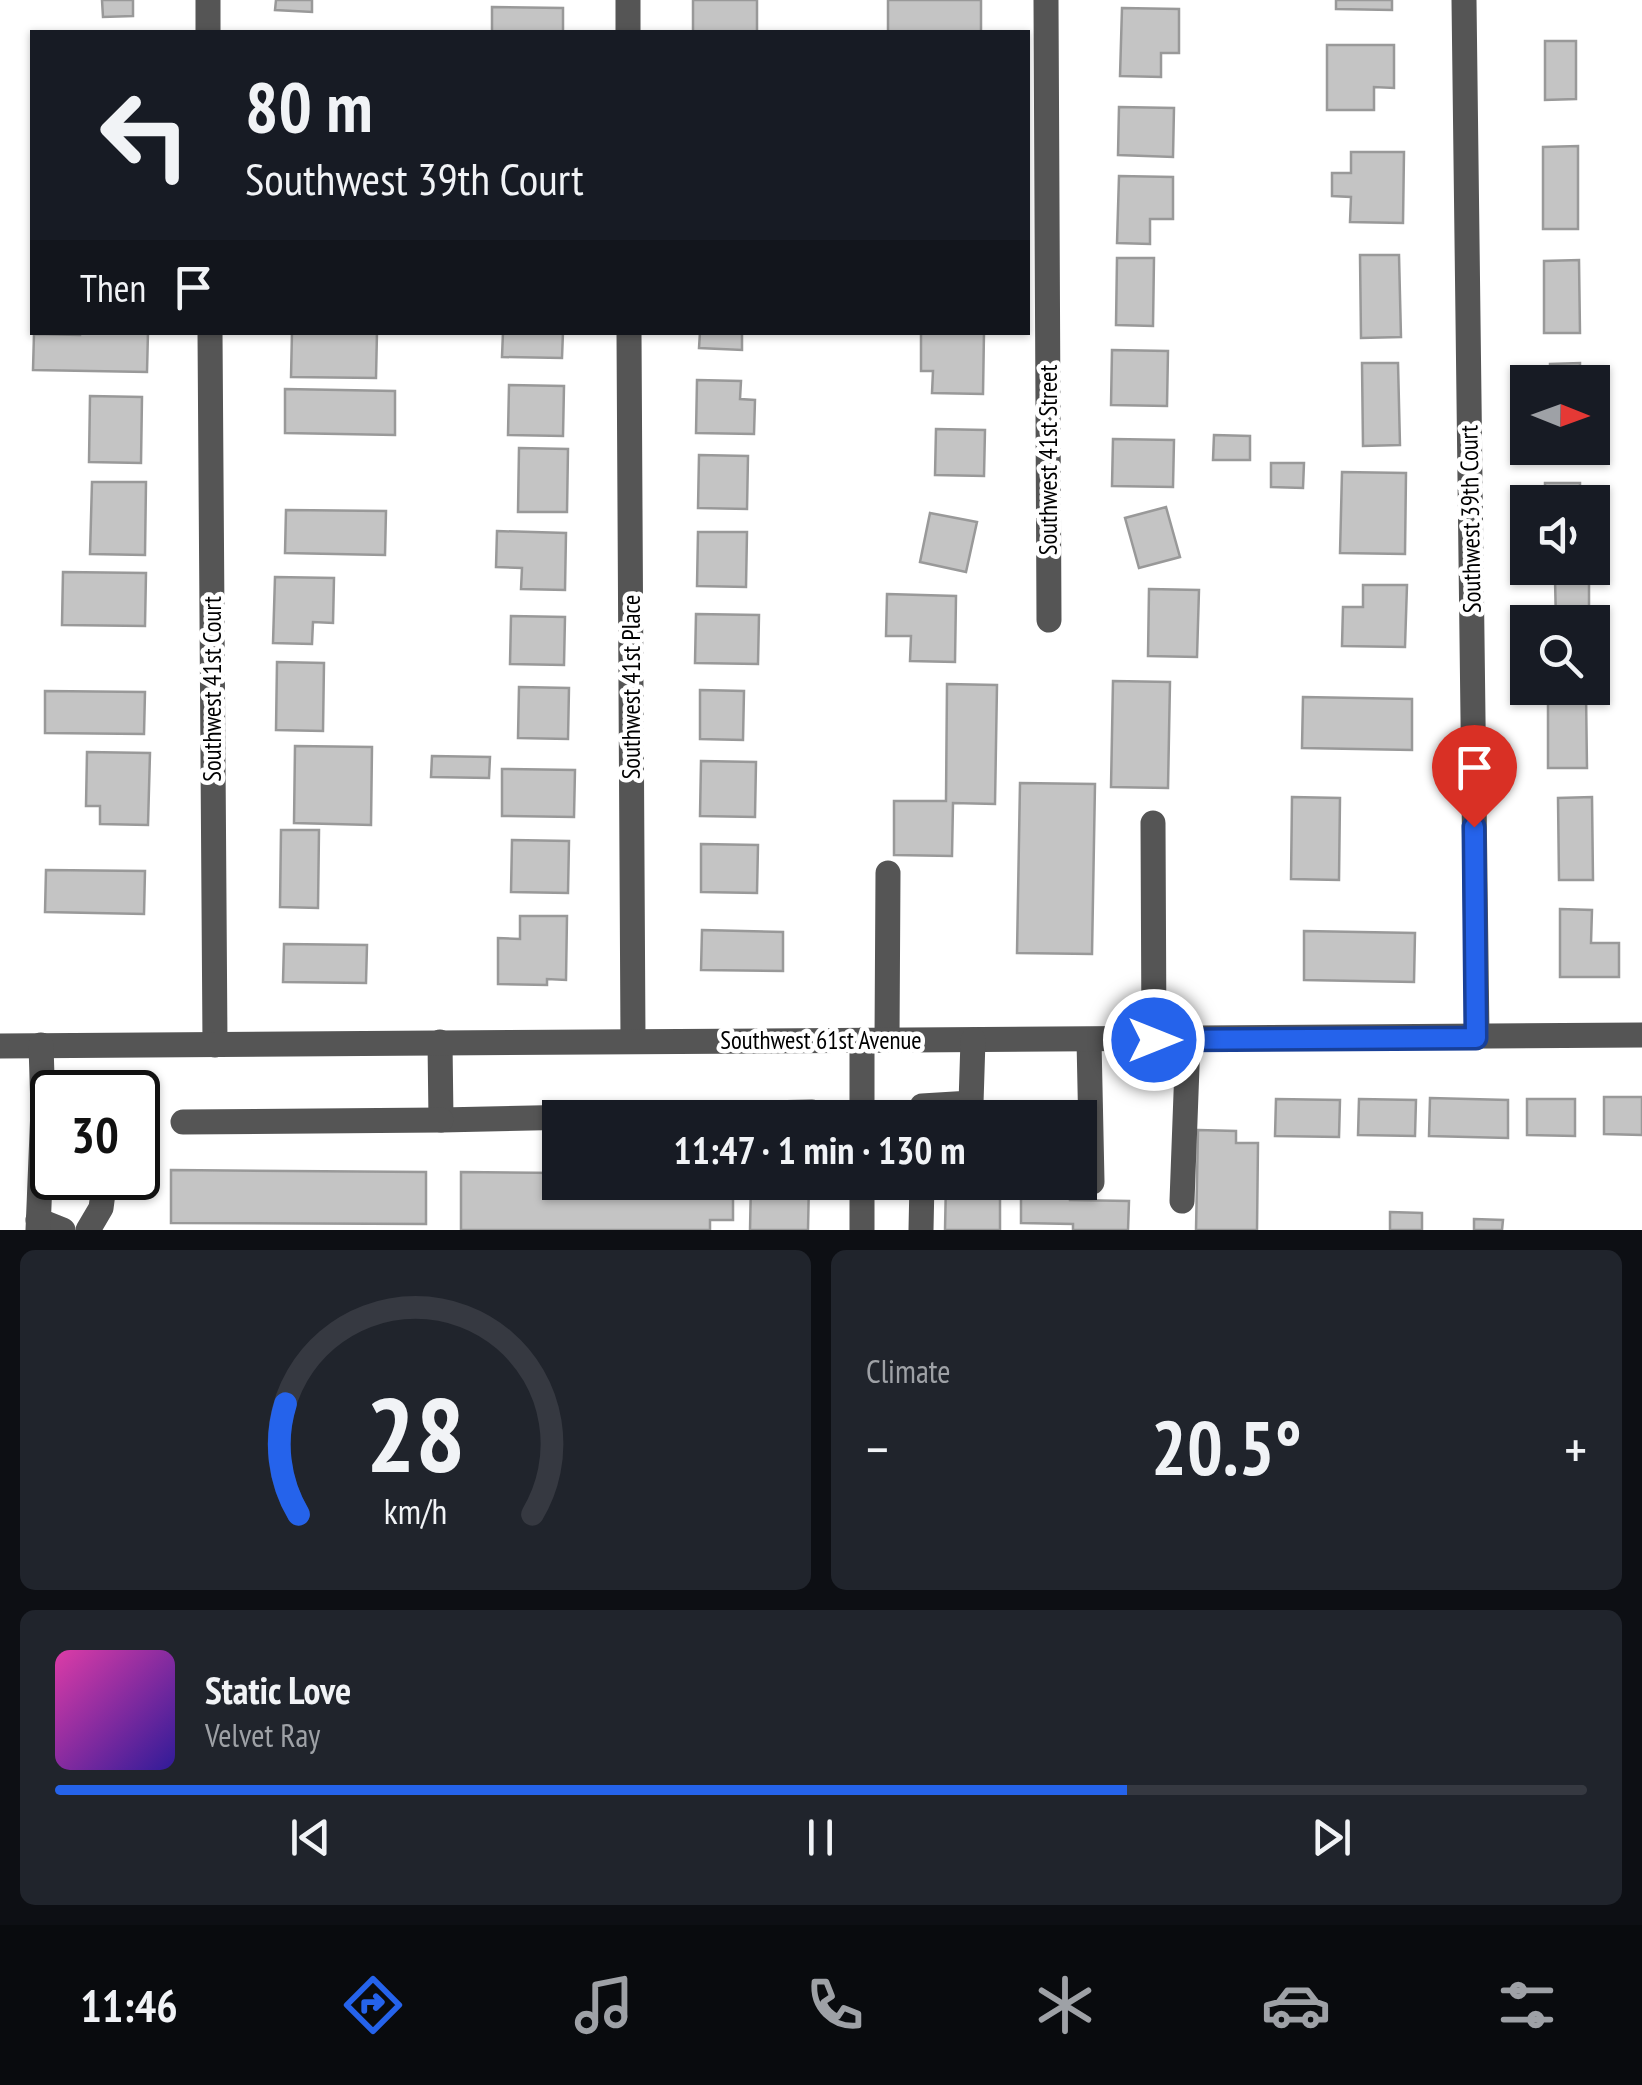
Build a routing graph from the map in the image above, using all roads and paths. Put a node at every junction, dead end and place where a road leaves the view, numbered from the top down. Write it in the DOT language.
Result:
graph roads {
  1 [pos="208,0"];
  2 [pos="628,0"];
  3 [pos="1046,0"];
  4 [pos="1464,0"];
  5 [pos="208,30"];
  6 [pos="628,30"];
  7 [pos="210,335"];
  8 [pos="630,335"];
  9 [pos="1049,620"];
  10 [pos="1153,823"];
  11 [pos="888,873"];
  12 [pos="1642,1035"];
  13 [pos="1476,1038"];
  14 [pos="874,1040"];
  15 [pos="973,1040"];
  16 [pos="1089,1040"];
  17 [pos="1154,1040"];
  18 [pos="1188,1040"];
  19 [pos="633,1041"];
  20 [pos="440,1042"];
  21 [pos="214,1045"];
  22 [pos="0,1046"];
  23 [pos="40,1046"];
  24 [pos="43,1070"];
  25 [pos="865,1100"];
  26 [pos="971,1100"];
  27 [pos="1090,1100"];
  28 [pos="542,1118"];
  29 [pos="441,1120"];
  30 [pos="184,1122"];
  31 [pos="40,1200"];
  32 [pos="102,1200"];
  33 [pos="862,1200"];
  34 [pos="922,1200"];
  35 [pos="1182,1201"];
  36 [pos="38,1225"];
  37 [pos="63,1230"];
  38 [pos="88,1230"];
  39 [pos="862,1230"];
  40 [pos="922,1230"];
  1 -- 5 [label="street"];
  2 -- 6 [label="street"];
  3 -- 9 [label="street, Southwest 41st Street"];
  4 -- 13 [label="street, Southwest 39th Court"];
  7 -- 21 [label="street, Southwest 41st Court"];
  8 -- 19 [label="street, Southwest 41st Place"];
  10 -- 17 [label="street"];
  11 -- 14 [label="street"];
  12 -- 13 [label="street, Southwest 61st Avenue"];
  13 -- 18 [label="street, Southwest 61st Avenue"];
  14 -- 15 [label="street, Southwest 61st Avenue"];
  14 -- 19 [label="street, Southwest 61st Avenue"];
  14 -- 25 [label="street"];
  15 -- 16 [label="street, Southwest 61st Avenue"];
  15 -- 26 [label="street"];
  16 -- 17 [label="street, Southwest 61st Avenue"];
  16 -- 27 [label="street"];
  17 -- 18 [label="street, Southwest 61st Avenue"];
  18 -- 35 [label="street"];
  19 -- 20 [label="street, Southwest 61st Avenue"];
  20 -- 21 [label="street, Southwest 61st Avenue"];
  20 -- 29 [label="street"];
  21 -- 23 [label="street, Southwest 61st Avenue"];
  22 -- 23 [label="street, Southwest 61st Avenue"];
  23 -- 24 [label="street"];
  28 -- 29 [label="street"];
  29 -- 30 [label="street"];
  31 -- 36 [label="street"];
  32 -- 38 [label="street"];
  33 -- 39 [label="street"];
  34 -- 40 [label="street"];
  36 -- 37 [label="street"];
}
